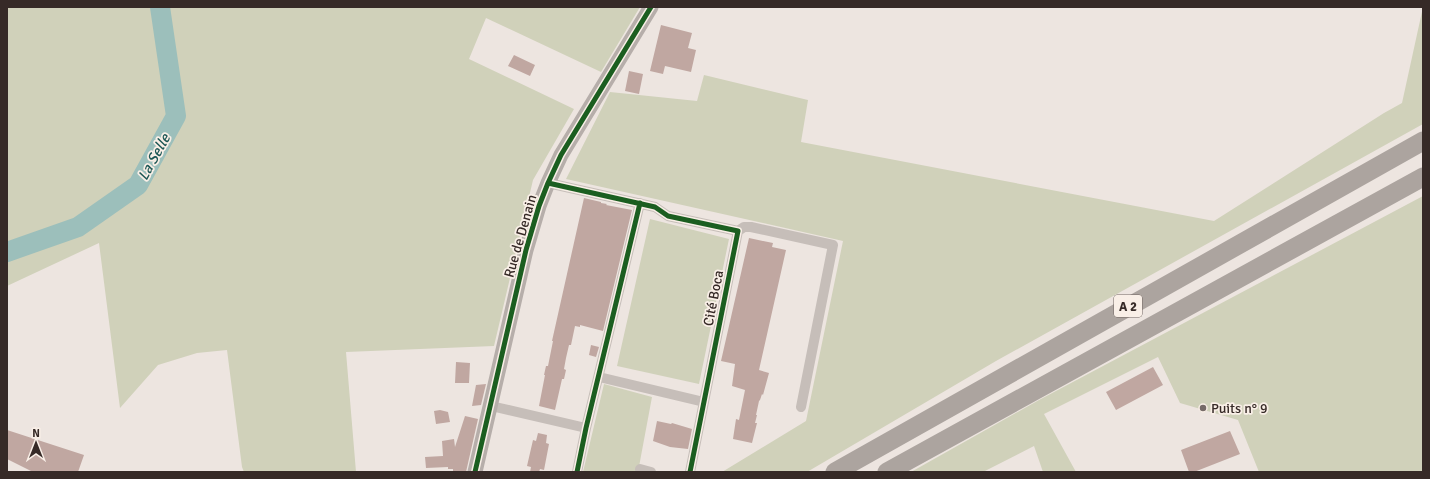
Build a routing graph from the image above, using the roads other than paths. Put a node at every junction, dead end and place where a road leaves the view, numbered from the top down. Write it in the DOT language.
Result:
graph roads {
  1 [pos="651,7"];
  2 [pos="1423,141"];
  3 [pos="1423,177"];
  4 [pos="548,183"];
  5 [pos="640,203"];
  6 [pos="738,231"];
  7 [pos="599,377"];
  8 [pos="704,402"];
  9 [pos="491,406"];
  10 [pos="802,406"];
  11 [pos="586,428"];
  12 [pos="640,470"];
  13 [pos="475,472"];
  14 [pos="577,472"];
  15 [pos="651,472"];
  16 [pos="690,472"];
  17 [pos="834,472"];
  18 [pos="888,472"];
  1 -- 4 [label="street, Rue de Denain"];
  2 -- 17 [label="highway, A 2"];
  3 -- 18 [label="highway, A 2"];
  4 -- 5 [label="street"];
  4 -- 9 [label="street, Rue de Denain"];
  5 -- 6 [label="street"];
  5 -- 7 [label="street"];
  6 -- 8 [label="street, Cité Boca"];
  6 -- 10 [label="street"];
  7 -- 8 [label="street"];
  7 -- 11 [label="street"];
  8 -- 16 [label="street, Cité Boca"];
  9 -- 11 [label="street"];
  9 -- 13 [label="street, Rue de Denain"];
  11 -- 14 [label="street"];
  12 -- 15 [label="street"];
}
